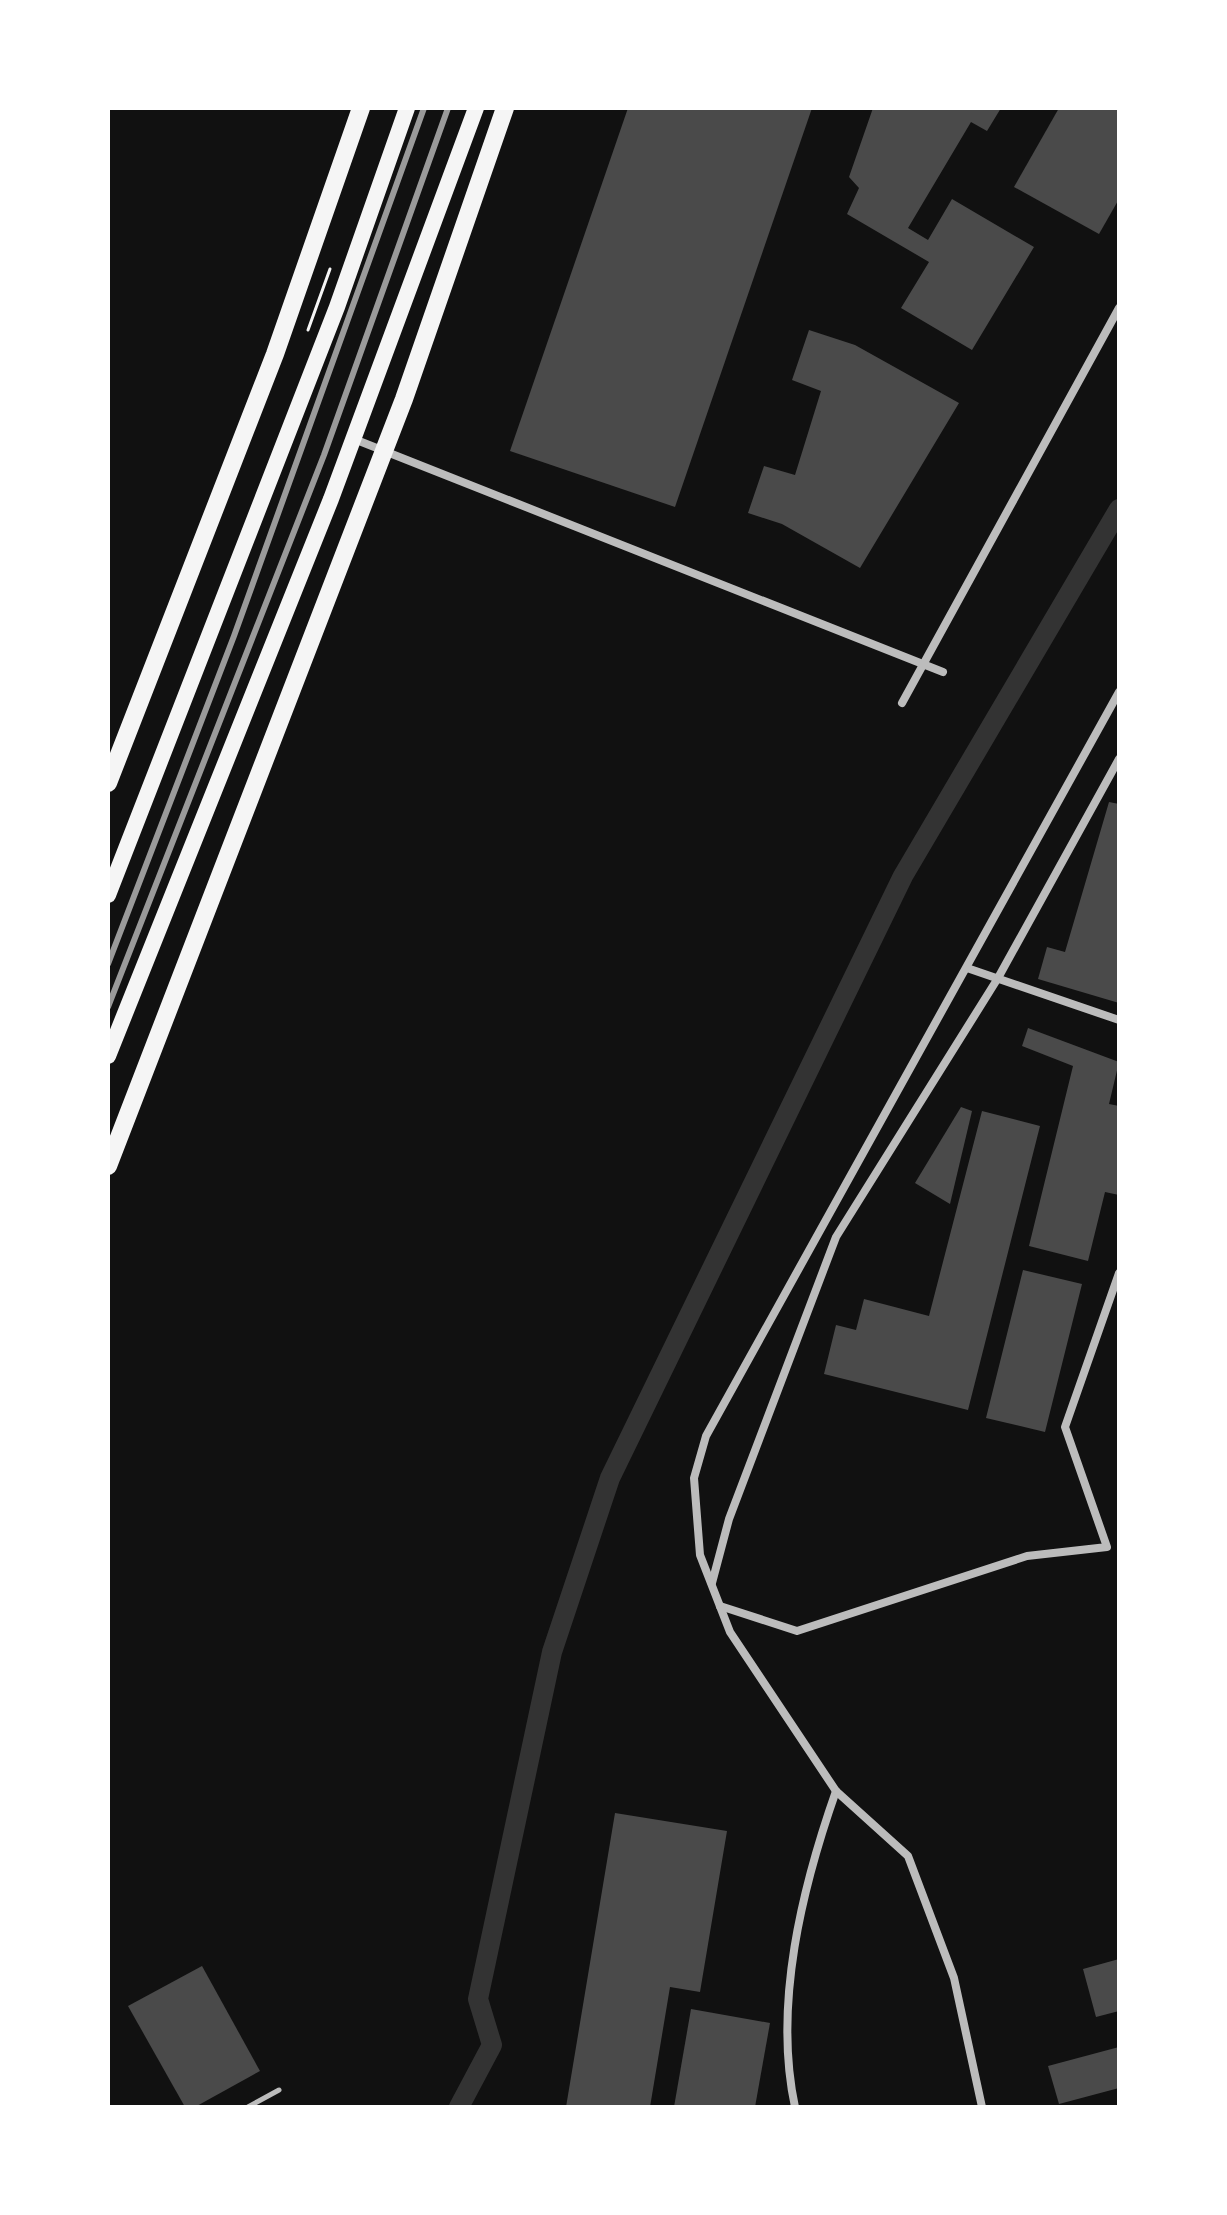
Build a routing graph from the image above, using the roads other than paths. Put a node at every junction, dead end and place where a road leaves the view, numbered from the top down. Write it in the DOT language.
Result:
graph roads {
  1 [pos="361,108"];
  2 [pos="407,108"];
  3 [pos="476,108"];
  4 [pos="505,108"];
  5 [pos="1119,308"];
  6 [pos="354,439"];
  7 [pos="923,664"];
  8 [pos="943,672"];
  9 [pos="1119,692"];
  10 [pos="902,703"];
  11 [pos="1119,759"];
  12 [pos="108,783"];
  13 [pos="108,895"];
  14 [pos="967,968"];
  15 [pos="998,978"];
  16 [pos="1119,1020"];
  17 [pos="108,1056"];
  18 [pos="108,1166"];
  19 [pos="1119,1273"];
  20 [pos="711,1584"];
  21 [pos="720,1606"];
  22 [pos="836,1791"];
  23 [pos="279,2090"];
  24 [pos="248,2107"];
  25 [pos="795,2107"];
  26 [pos="982,2107"];
  1 -- 12 [label="highway"];
  2 -- 13 [label="main road"];
  3 -- 6 [label="main road"];
  4 -- 18 [label="highway"];
  5 -- 7 [label="street"];
  6 -- 7 [label="street"];
  6 -- 17 [label="main road"];
  7 -- 8 [label="street"];
  7 -- 10 [label="street"];
  9 -- 14 [label="street"];
  11 -- 15 [label="street"];
  14 -- 15 [label="street"];
  14 -- 20 [label="street"];
  15 -- 16 [label="street"];
  15 -- 20 [label="street"];
  19 -- 21 [label="street"];
  20 -- 21 [label="street"];
  21 -- 22 [label="street"];
  22 -- 25 [label="street"];
  22 -- 26 [label="street"];
  23 -- 24 [label="lane"];
}
